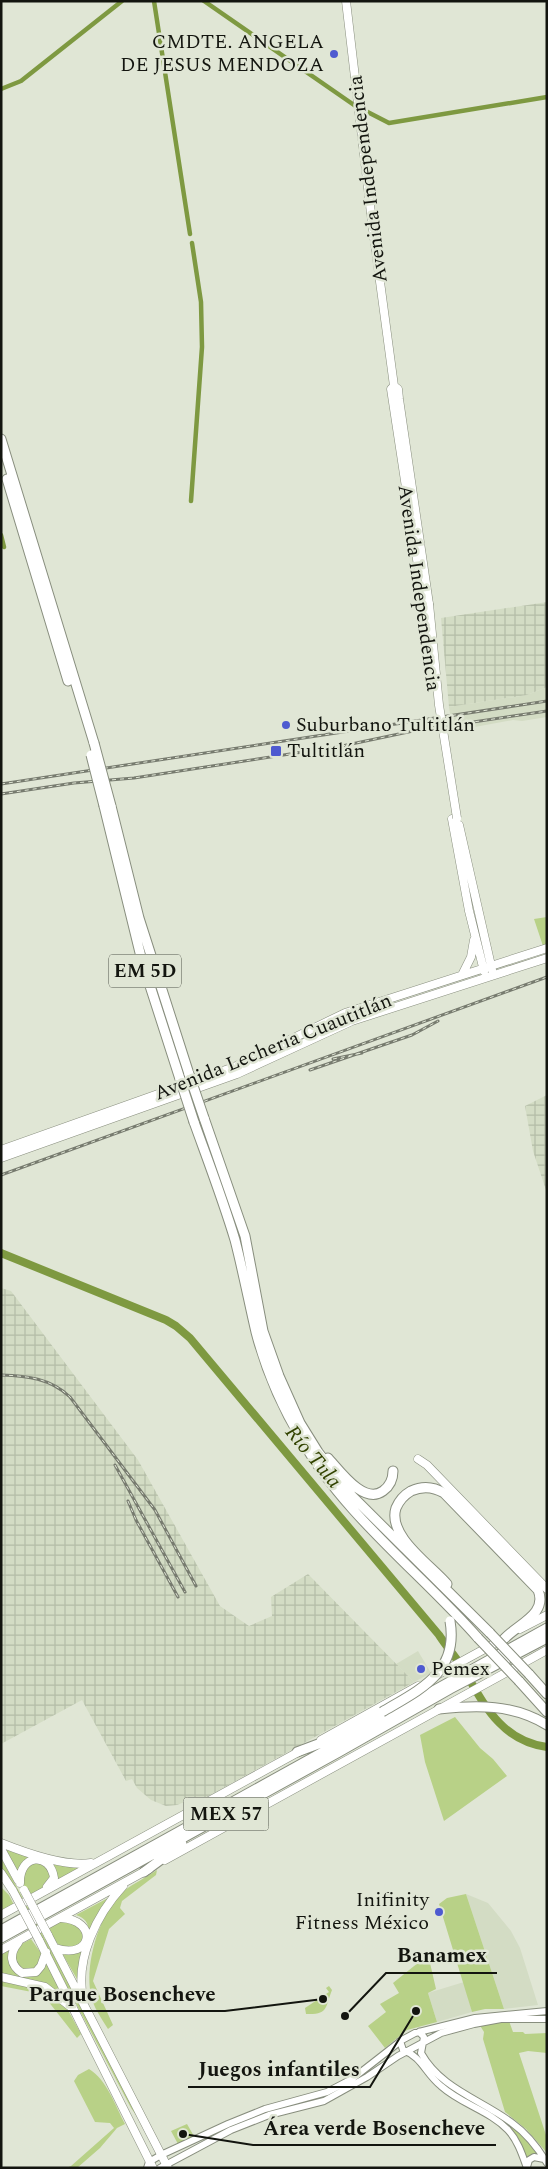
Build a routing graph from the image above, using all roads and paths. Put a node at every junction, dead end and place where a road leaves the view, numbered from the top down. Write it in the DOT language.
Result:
graph roads {
  1 [pos="346,1"];
  2 [pos="1,439"];
  3 [pos="1,459"];
  4 [pos="29,545"];
  5 [pos="455,819"];
  6 [pos="120,859"];
  7 [pos="474,936"];
  8 [pos="547,948"];
  9 [pos="547,958"];
  10 [pos="491,965"];
  11 [pos="483,968"];
  12 [pos="462,975"];
  13 [pos="490,976"];
  14 [pos="1,1150"];
  15 [pos="1,1158"];
  16 [pos="293,1409"];
  17 [pos="418,1458"];
  18 [pos="394,1470"];
  19 [pos="431,1587"];
  20 [pos="547,1589"];
  21 [pos="547,1614"];
  22 [pos="474,1617"];
  23 [pos="547,1628"];
  24 [pos="547,1638"];
  25 [pos="504,1639"];
  26 [pos="547,1650"];
  27 [pos="476,1671"];
  28 [pos="449,1686"];
  29 [pos="547,1694"];
  30 [pos="457,1703"];
  31 [pos="439,1709"];
  32 [pos="547,1712"];
  33 [pos="547,1725"];
  34 [pos="298,1752"];
  35 [pos="218,1818"];
  36 [pos="1,1843"];
  37 [pos="1,1849"];
  38 [pos="95,1863"];
  39 [pos="144,1872"];
  40 [pos="1,1874"];
  41 [pos="128,1881"];
  42 [pos="1,1883"];
  43 [pos="22,1886"];
  44 [pos="11,1889"];
  45 [pos="39,1894"];
  46 [pos="2,1914"];
  47 [pos="61,1918"];
  48 [pos="1,1930"];
  49 [pos="1,1938"];
  50 [pos="21,1939"];
  51 [pos="55,1948"];
  52 [pos="1,1950"];
  53 [pos="46,1952"];
  54 [pos="1,1977"];
  55 [pos="85,2007"];
  56 [pos="75,2010"];
  57 [pos="547,2011"];
  58 [pos="547,2019"];
  59 [pos="419,2032"];
  60 [pos="400,2041"];
  61 [pos="422,2044"];
  62 [pos="409,2052"];
  63 [pos="161,2155"];
  64 [pos="545,2161"];
  65 [pos="150,2166"];
  66 [pos="165,2167"];
  67 [pos="527,2167"];
  1 -- 5 [label="main road, Avenida Independencia, bridge"];
  2 -- 4 [label="highway, EM 5D"];
  3 -- 4 [label="highway, EM 5D"];
  4 -- 6 [label="highway, EM 5D, bridge"];
  5 -- 7 [label="main road, Avenida Independencia"];
  5 -- 10 [label="main road, Avenida Independencia"];
  6 -- 16 [label="highway, EM 5D, bridge"];
  6 -- 19 [label="highway, EM 5D, bridge"];
  7 -- 11 [label="main road, Avenida Independencia"];
  7 -- 12 [label="main road"];
  8 -- 10 [label="main road, Avenida Lecheria Cuautitlán"];
  9 -- 13 [label="main road, Avenida Lecheria Cuautitlán"];
  10 -- 11 [label="main road, Avenida Lecheria Cuautitlán"];
  10 -- 13 [label="main road, Avenida Independencia"];
  11 -- 12 [label="main road, Avenida Lecheria Cuautitlán"];
  11 -- 13 [label="main road, Avenida Independencia"];
  12 -- 14 [label="main road, Avenida Lecheria Cuautitlán"];
  13 -- 15 [label="main road, Avenida Lecheria Cuautitlán"];
  16 -- 18 [label="highway"];
  16 -- 22 [label="highway, EM 5D"];
  17 -- 20 [label="main road"];
  19 -- 32 [label="highway, EM 5D, bridge"];
  19 -- 34 [label="highway, bridge"];
  21 -- 25 [label="main road"];
  22 -- 25 [label="highway"];
  22 -- 29 [label="highway, EM 5D, bridge"];
  23 -- 27 [label="highway, MEX 57"];
  24 -- 27 [label="highway, MEX 57"];
  25 -- 34 [label="main road"];
  26 -- 30 [label="main road"];
  27 -- 28 [label="highway, MEX 57"];
  28 -- 35 [label="highway, MEX 57"];
  28 -- 48 [label="highway, MEX 57"];
  30 -- 31 [label="highway"];
  30 -- 33 [label="highway"];
  31 -- 39 [label="main road"];
  34 -- 38 [label="main road"];
  35 -- 39 [label="highway"];
  35 -- 49 [label="highway, MEX 57"];
  36 -- 38 [label="main road"];
  37 -- 43 [label="main road"];
  38 -- 45 [label="main road"];
  39 -- 41 [label="main road"];
  40 -- 44 [label="main road"];
  41 -- 47 [label="main road"];
  41 -- 55 [label="main road"];
  42 -- 44 [label="main road"];
  43 -- 45 [label="main road"];
  43 -- 51 [label="main road, bridge"];
  44 -- 53 [label="main road, bridge"];
  45 -- 46 [label="main road"];
  47 -- 50 [label="main road"];
  47 -- 51 [label="main road"];
  50 -- 52 [label="main road"];
  50 -- 53 [label="main road"];
  51 -- 55 [label="main road"];
  53 -- 56 [label="main road"];
  54 -- 56 [label="main road"];
  55 -- 63 [label="main road"];
  56 -- 65 [label="main road"];
  57 -- 59 [label="street"];
  58 -- 61 [label="street"];
  59 -- 60 [label="street"];
  59 -- 61 [label="street"];
  60 -- 62 [label="street"];
  60 -- 63 [label="street"];
  61 -- 62 [label="street"];
  61 -- 64 [label="street"];
  62 -- 66 [label="street"];
  62 -- 67 [label="street"];
  63 -- 65 [label="street"];
  63 -- 66 [label="main road"];
  64 -- 67 [label="street"];
}
